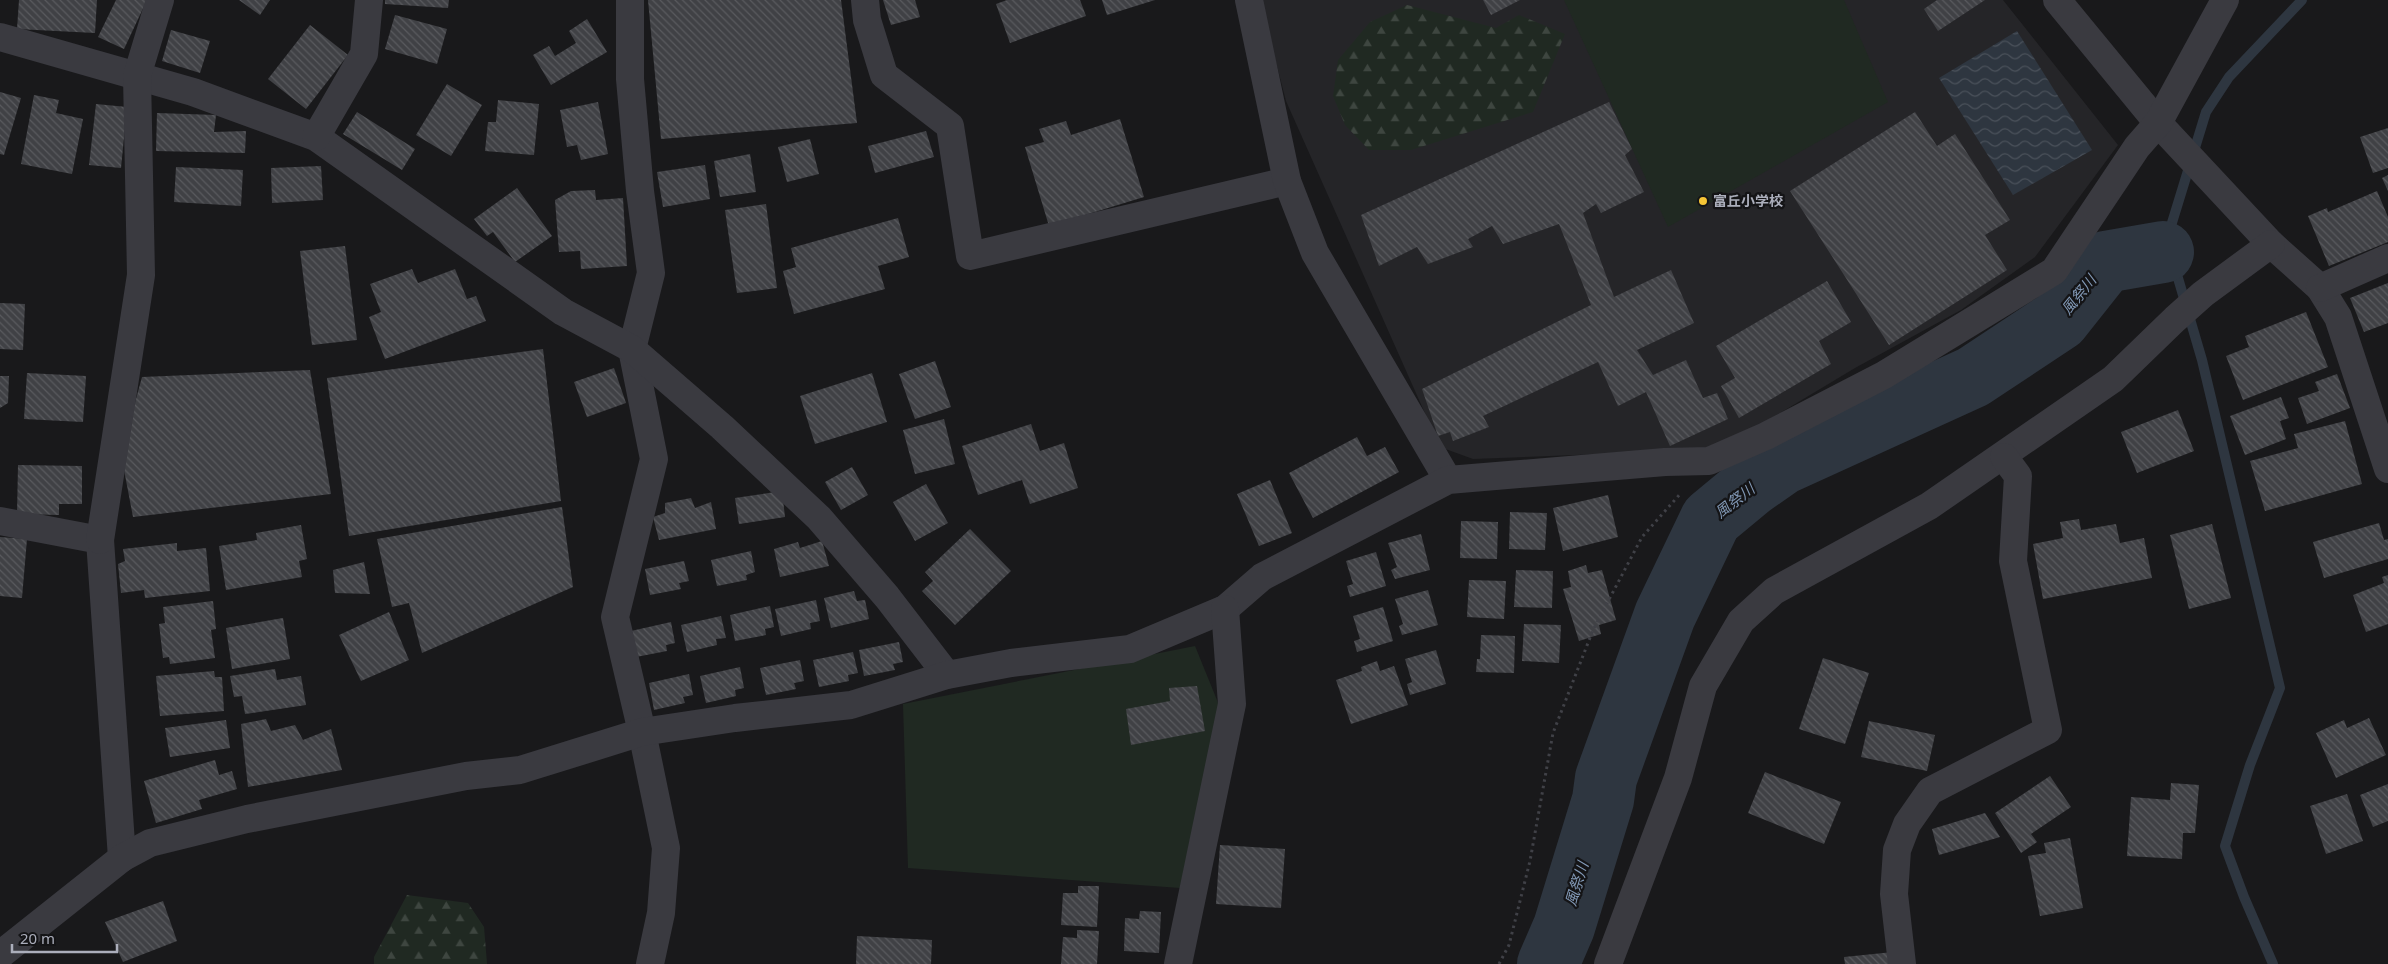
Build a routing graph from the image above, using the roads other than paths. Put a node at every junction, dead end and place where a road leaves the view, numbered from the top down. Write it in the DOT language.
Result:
graph roads {
  1 [pos="160,0"];
  2 [pos="369,0"];
  3 [pos="630,0"];
  4 [pos="865,0"];
  5 [pos="1248,0"];
  6 [pos="2057,0"];
  7 [pos="2225,0"];
  8 [pos="0,37"];
  9 [pos="137,76"];
  10 [pos="2158,123"];
  11 [pos="316,137"];
  12 [pos="1287,181"];
  13 [pos="2271,244"];
  14 [pos="2388,258"];
  15 [pos="2320,288"];
  16 [pos="632,349"];
  17 [pos="2004,457"];
  18 [pos="2388,469"];
  19 [pos="1448,480"];
  20 [pos="0,521"];
  21 [pos="100,540"];
  22 [pos="1225,609"];
  23 [pos="947,675"];
  24 [pos="642,732"];
  25 [pos="122,858"];
  26 [pos="0,955"];
  27 [pos="650,964"];
  28 [pos="1178,964"];
  29 [pos="1608,964"];
  30 [pos="1902,964"];
  1 -- 9 [label="street"];
  2 -- 11 [label="street"];
  3 -- 16 [label="street"];
  4 -- 12 [label="street"];
  5 -- 12 [label="street"];
  6 -- 10 [label="street"];
  7 -- 10 [label="street"];
  8 -- 9 [label="street"];
  9 -- 11 [label="street"];
  9 -- 21 [label="street"];
  10 -- 13 [label="street"];
  10 -- 19 [label="street"];
  11 -- 16 [label="street"];
  12 -- 19 [label="street"];
  13 -- 15 [label="street"];
  13 -- 17 [label="street"];
  14 -- 15 [label="street"];
  15 -- 18 [label="street"];
  16 -- 23 [label="street"];
  16 -- 24 [label="street"];
  17 -- 29 [label="street"];
  17 -- 30 [label="street"];
  19 -- 22 [label="street"];
  20 -- 21 [label="street"];
  21 -- 25 [label="street"];
  22 -- 23 [label="street"];
  22 -- 28 [label="street"];
  23 -- 24 [label="street"];
  24 -- 25 [label="street"];
  24 -- 27 [label="street"];
  25 -- 26 [label="street"];
}
